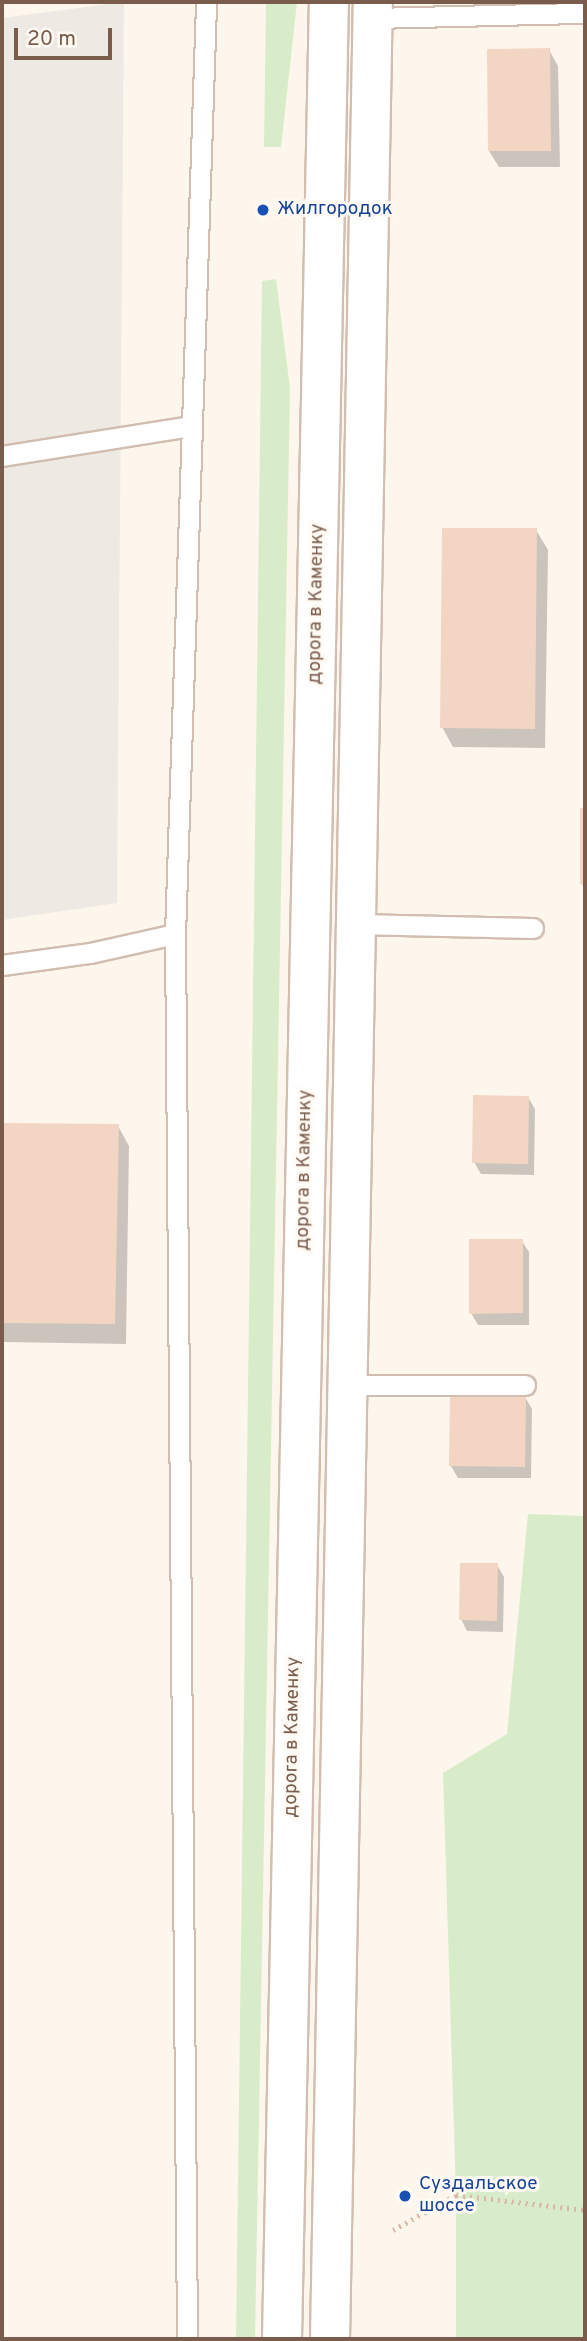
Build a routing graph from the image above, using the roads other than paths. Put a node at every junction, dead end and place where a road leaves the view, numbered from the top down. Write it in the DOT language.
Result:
graph roads {
  1 [pos="206,2"];
  2 [pos="329,2"];
  3 [pos="373,10"];
  4 [pos="585,13"];
  5 [pos="192,426"];
  6 [pos="2,456"];
  7 [pos="355,924"];
  8 [pos="533,928"];
  9 [pos="175,934"];
  10 [pos="2,965"];
  11 [pos="350,1385"];
  12 [pos="526,1385"];
  13 [pos="187,2339"];
  14 [pos="282,2339"];
  15 [pos="330,2339"];
  1 -- 5 [label="lane"];
  2 -- 14 [label="main road, дорога в Каменку"];
  3 -- 4 [label="lane"];
  3 -- 7 [label="main road"];
  5 -- 6 [label="lane"];
  5 -- 9 [label="lane"];
  7 -- 8 [label="lane"];
  7 -- 11 [label="main road"];
  9 -- 10 [label="lane"];
  9 -- 13 [label="lane"];
  11 -- 12 [label="lane"];
  11 -- 15 [label="main road"];
}
